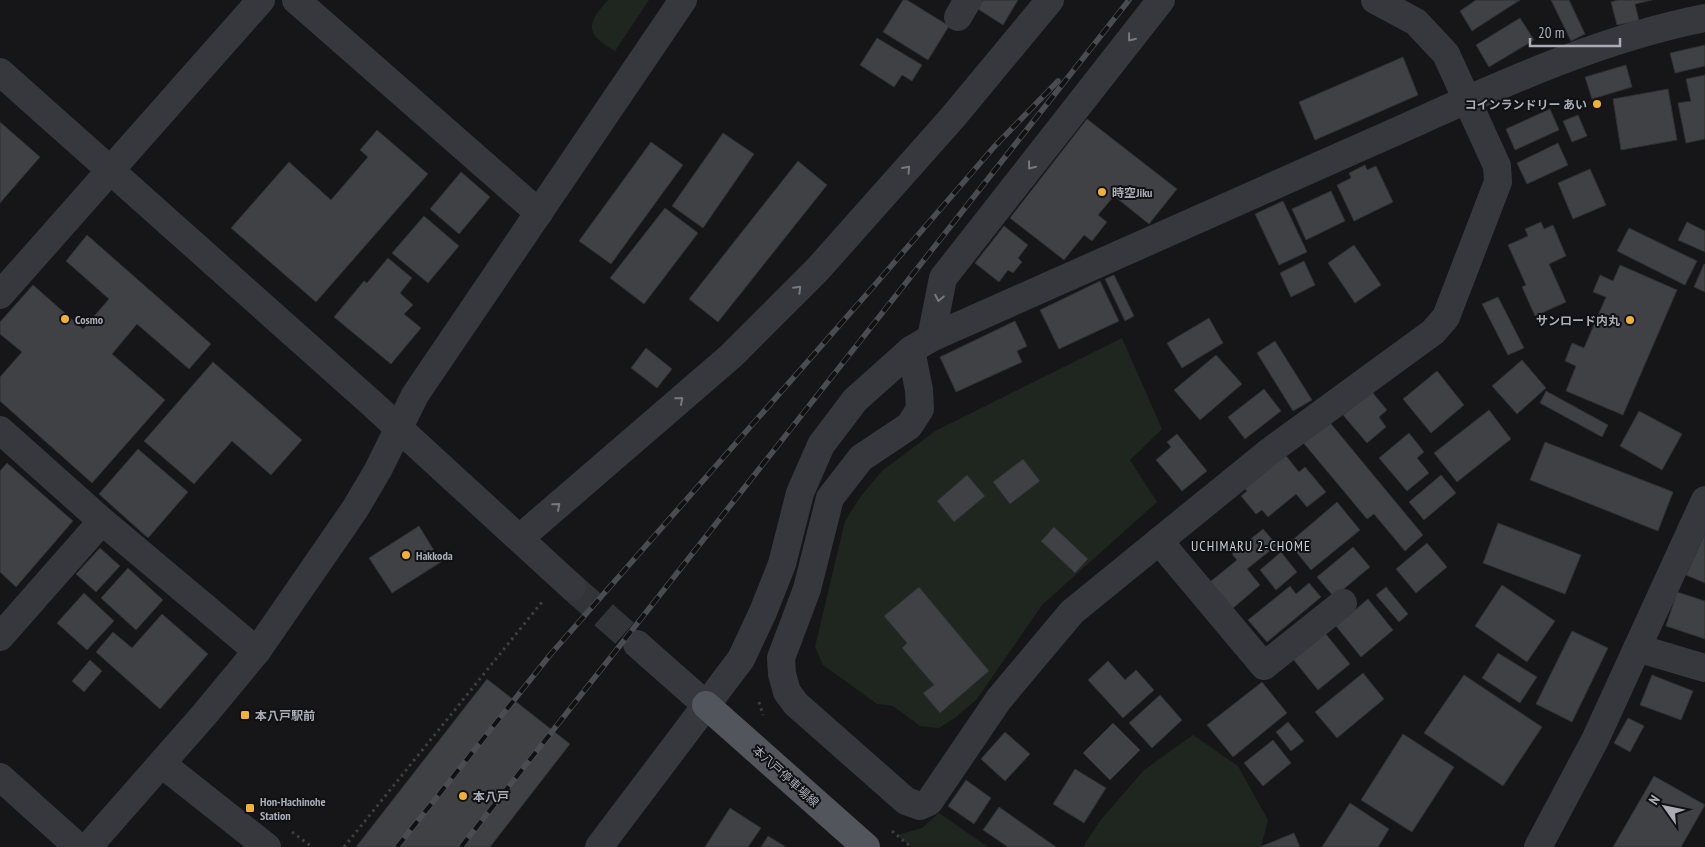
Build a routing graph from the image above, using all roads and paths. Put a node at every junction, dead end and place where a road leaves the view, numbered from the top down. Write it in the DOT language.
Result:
graph roads {
  1 [pos="261,0"];
  2 [pos="296,0"];
  3 [pos="683,0"];
  4 [pos="1050,0"];
  5 [pos="1161,0"];
  6 [pos="1375,0"];
  7 [pos="1705,18"];
  8 [pos="0,72"];
  9 [pos="1467,100"];
  10 [pos="110,170"];
  11 [pos="538,214"];
  12 [pos="0,295"];
  13 [pos="921,344"];
  14 [pos="399,427"];
  15 [pos="0,430"];
  16 [pos="1705,500"];
  17 [pos="102,521"];
  18 [pos="520,538"];
  19 [pos="1159,541"];
  20 [pos="572,587"];
  21 [pos="542,602"];
  22 [pos="1343,602"];
  23 [pos="0,636"];
  24 [pos="637,644"];
  25 [pos="1637,648"];
  26 [pos="257,651"];
  27 [pos="1705,668"];
  28 [pos="706,705"];
  29 [pos="162,764"];
  30 [pos="0,777"];
  31 [pos="78,847"];
  32 [pos="88,847"];
  33 [pos="267,847"];
  34 [pos="344,847"];
  35 [pos="599,847"];
  36 [pos="866,847"];
  37 [pos="1538,847"];
  1 -- 10 [label="street"];
  2 -- 11 [label="street"];
  3 -- 11 [label="street"];
  18 -- 4 [label="street, one-way"];
  5 -- 13 [label="street, one-way"];
  6 -- 9 [label="street"];
  7 -- 9 [label="street"];
  8 -- 10 [label="street"];
  9 -- 13 [label="street"];
  9 -- 19 [label="street"];
  10 -- 12 [label="street"];
  10 -- 14 [label="street"];
  11 -- 14 [label="street"];
  13 -- 19 [label="street"];
  13 -- 28 [label="street"];
  14 -- 18 [label="street"];
  14 -- 26 [label="street"];
  15 -- 17 [label="street"];
  16 -- 25 [label="street"];
  17 -- 23 [label="street"];
  17 -- 26 [label="street"];
  18 -- 20 [label="street"];
  19 -- 22 [label="street"];
  21 -- 34 [label="path"];
  24 -- 28 [label="street"];
  25 -- 27 [label="street"];
  25 -- 37 [label="street"];
  26 -- 29 [label="street"];
  28 -- 35 [label="street"];
  28 -- 36 [label="main road, 本八戸停車場線"];
  29 -- 32 [label="street"];
  29 -- 33 [label="street"];
  30 -- 31 [label="street"];
}
